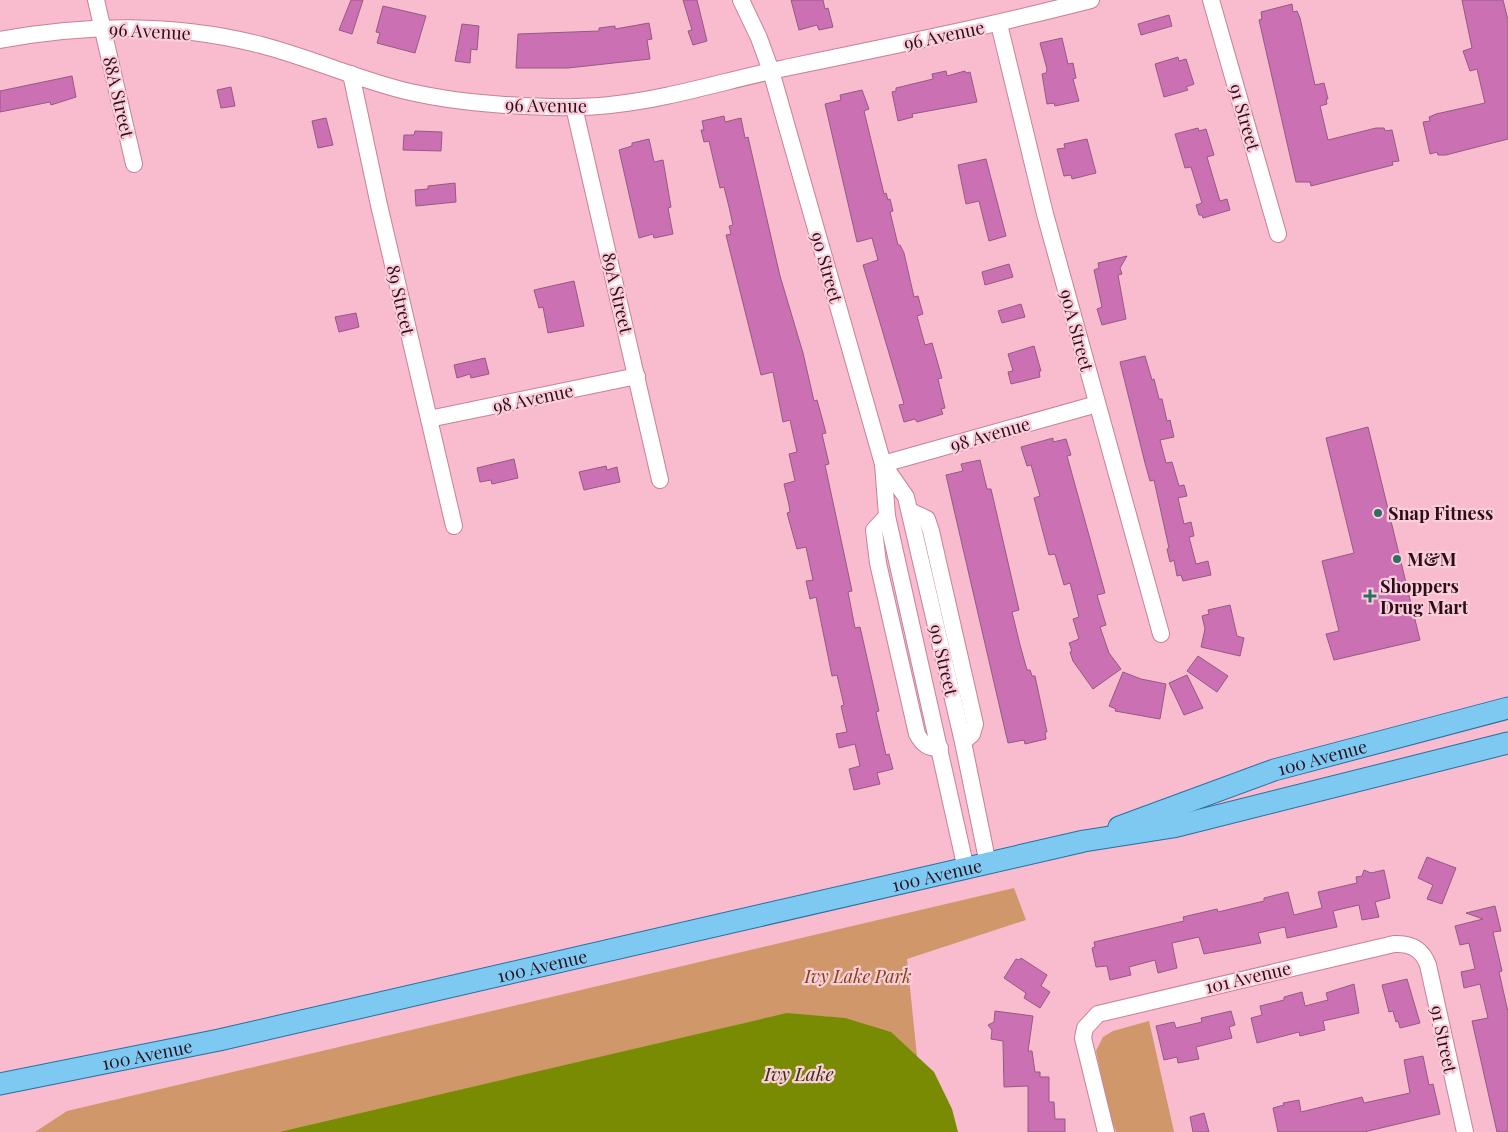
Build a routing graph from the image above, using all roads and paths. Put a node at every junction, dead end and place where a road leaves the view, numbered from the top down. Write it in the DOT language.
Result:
graph roads {
  1 [pos="96,0"];
  2 [pos="741,0"];
  3 [pos="1091,0"];
  4 [pos="1211,0"];
  5 [pos="999,24"];
  6 [pos="102,29"];
  7 [pos="0,40"];
  8 [pos="771,71"];
  9 [pos="351,74"];
  10 [pos="574,107"];
  11 [pos="134,164"];
  12 [pos="1278,234"];
  13 [pos="637,376"];
  14 [pos="1097,404"];
  15 [pos="429,419"];
  16 [pos="883,464"];
  17 [pos="660,480"];
  18 [pos="454,526"];
  19 [pos="1161,634"];
  20 [pos="1508,708"];
  21 [pos="1508,744"];
  22 [pos="1084,840"];
  23 [pos="988,864"];
  24 [pos="966,869"];
  25 [pos="1417,949"];
  26 [pos="0,1084"];
  27 [pos="1106,1132"];
  28 [pos="1465,1132"];
  1 -- 6 [label="street, 88A Street"];
  2 -- 8 [label="street, 90 Street"];
  3 -- 5 [label="street, 96 Avenue"];
  4 -- 12 [label="street, 91 Street"];
  5 -- 8 [label="street, 96 Avenue"];
  5 -- 14 [label="street, 90A Street"];
  6 -- 7 [label="street, 96 Avenue"];
  6 -- 9 [label="street, 96 Avenue"];
  6 -- 11 [label="street, 88A Street"];
  8 -- 10 [label="street, 96 Avenue"];
  8 -- 16 [label="street, 90 Street"];
  9 -- 10 [label="street, 96 Avenue"];
  9 -- 15 [label="street, 89 Street"];
  10 -- 13 [label="street, 89A Street"];
  13 -- 15 [label="street, 98 Avenue"];
  13 -- 17 [label="street, 89A Street"];
  14 -- 16 [label="street, 98 Avenue"];
  14 -- 19 [label="street, 90A Street"];
  15 -- 18 [label="street, 89 Street"];
  16 -- 23 [label="street, 90 Street"];
  16 -- 24 [label="street, 90 Street"];
  20 -- 22 [label="main road, 100 Avenue"];
  21 -- 22 [label="main road, 100 Avenue"];
  22 -- 23 [label="main road, 100 Avenue"];
  23 -- 24 [label="main road, 100 Avenue"];
  24 -- 26 [label="main road, 100 Avenue"];
  25 -- 27 [label="street, 101 Avenue"];
  25 -- 28 [label="street, 91 Street"];
}
